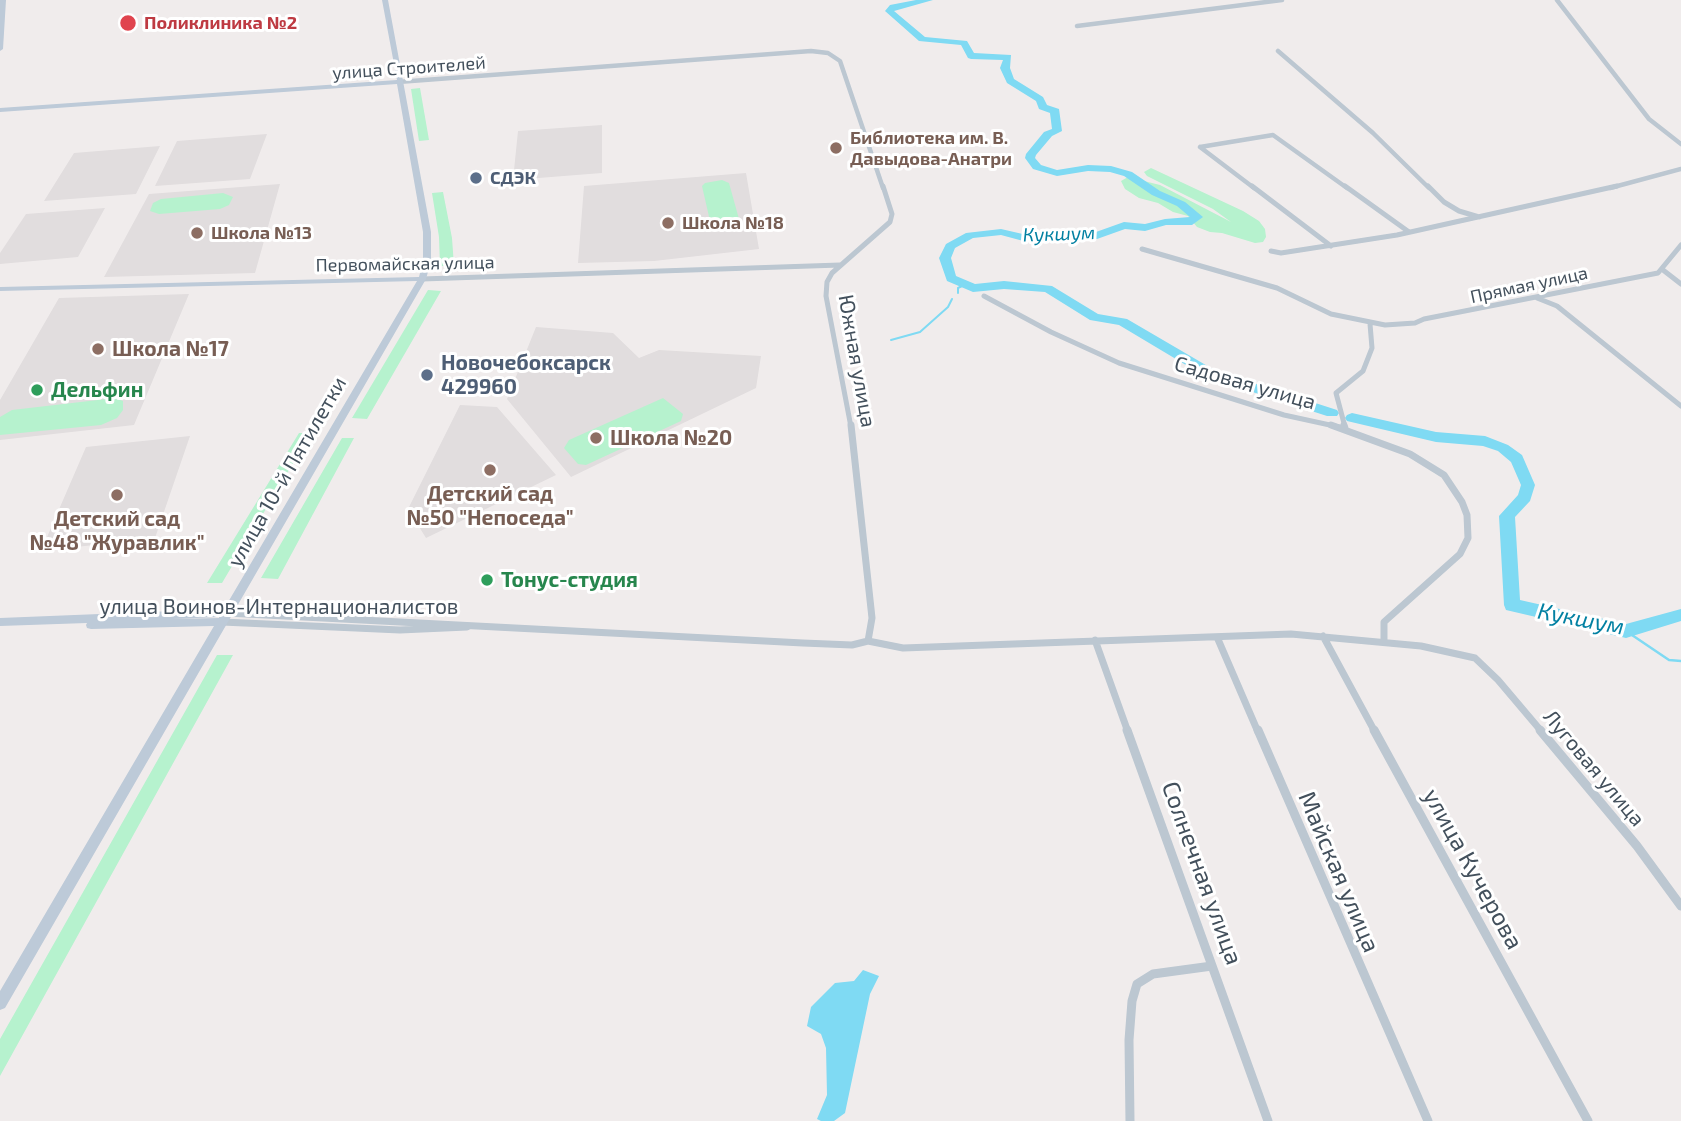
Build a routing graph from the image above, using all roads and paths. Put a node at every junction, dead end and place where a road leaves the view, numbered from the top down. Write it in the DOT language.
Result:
graph roads {
  1 [pos="3,0"];
  2 [pos="385,0"];
  3 [pos="1282,0"];
  4 [pos="1557,0"];
  5 [pos="1,25"];
  6 [pos="1077,26"];
  7 [pos="0,49"];
  8 [pos="1278,51"];
  9 [pos="820,52"];
  10 [pos="398,82"];
  11 [pos="0,110"];
  12 [pos="1681,144"];
  13 [pos="1681,169"];
  14 [pos="1480,217"];
  15 [pos="1409,232"];
  16 [pos="1681,245"];
  17 [pos="1331,246"];
  18 [pos="1142,249"];
  19 [pos="1271,251"];
  20 [pos="841,265"];
  21 [pos="810,268"];
  22 [pos="1663,270"];
  23 [pos="828,278"];
  24 [pos="422,279"];
  25 [pos="1681,284"];
  26 [pos="0,289"];
  27 [pos="1555,294"];
  28 [pos="984,296"];
  29 [pos="1537,298"];
  30 [pos="1558,306"];
  31 [pos="1370,324"];
  32 [pos="1681,406"];
  33 [pos="1345,428"];
  34 [pos="224,617"];
  35 [pos="0,622"];
  36 [pos="0,628"];
  37 [pos="1217,636"];
  38 [pos="1323,636"];
  39 [pos="1095,640"];
  40 [pos="868,641"];
  41 [pos="1384,642"];
  42 [pos="1475,658"];
  43 [pos="1681,906"];
  44 [pos="1212,966"];
  45 [pos="0,1003"];
  46 [pos="1130,1121"];
  47 [pos="1268,1121"];
  48 [pos="1428,1121"];
  49 [pos="1588,1121"];
  1 -- 5 [label="main road"];
  2 -- 10 [label="main road, улица 10-й Пятилетки"];
  3 -- 6 [label="street"];
  4 -- 12 [label="street"];
  5 -- 7 [label="main road"];
  8 -- 14 [label="street"];
  9 -- 10 [label="street, улица Строителей"];
  9 -- 20 [label="street, Южная улица"];
  10 -- 11 [label="main road, улица Строителей"];
  10 -- 24 [label="main road, улица 10-й Пятилетки"];
  13 -- 14 [label="street"];
  14 -- 15 [label="street"];
  15 -- 17 [label="street"];
  15 -- 17 [label="street"];
  16 -- 22 [label="street"];
  17 -- 19 [label="street"];
  18 -- 31 [label="street"];
  20 -- 21 [label="street, Первомайская улица"];
  20 -- 23 [label="street, Южная улица"];
  21 -- 23 [label="street"];
  21 -- 24 [label="street, Первомайская улица"];
  22 -- 25 [label="street"];
  22 -- 27 [label="street, Прямая улица"];
  23 -- 40 [label="street, Южная улица"];
  24 -- 26 [label="main road, Первомайская улица"];
  24 -- 34 [label="main road, улица 10-й Пятилетки"];
  27 -- 29 [label="street, Прямая улица"];
  27 -- 30 [label="street"];
  28 -- 33 [label="street, Садовая улица"];
  29 -- 30 [label="street"];
  29 -- 31 [label="street, Прямая улица"];
  30 -- 32 [label="street"];
  31 -- 33 [label="street"];
  33 -- 41 [label="street, Садовая улица"];
  34 -- 35 [label="main road, улица Воинов-Интернационалистов"];
  34 -- 36 [label="main road, улица Воинов-Интернационалистов"];
  34 -- 40 [label="street, улица Воинов-Интернационалистов"];
  34 -- 45 [label="main road, улица 10-й Пятилетки"];
  37 -- 38 [label="street, улица Воинов-Интернационалистов"];
  37 -- 39 [label="street, улица Воинов-Интернационалистов"];
  37 -- 48 [label="street, Майская улица"];
  38 -- 41 [label="street, улица Воинов-Интернационалистов"];
  38 -- 49 [label="street, улица Кучерова"];
  39 -- 40 [label="street, улица Воинов-Интернационалистов"];
  39 -- 44 [label="street, Солнечная улица"];
  41 -- 42 [label="street, улица Воинов-Интернационалистов"];
  42 -- 43 [label="street, Луговая улица"];
  44 -- 46 [label="street"];
  44 -- 47 [label="street, Солнечная улица"];
}
